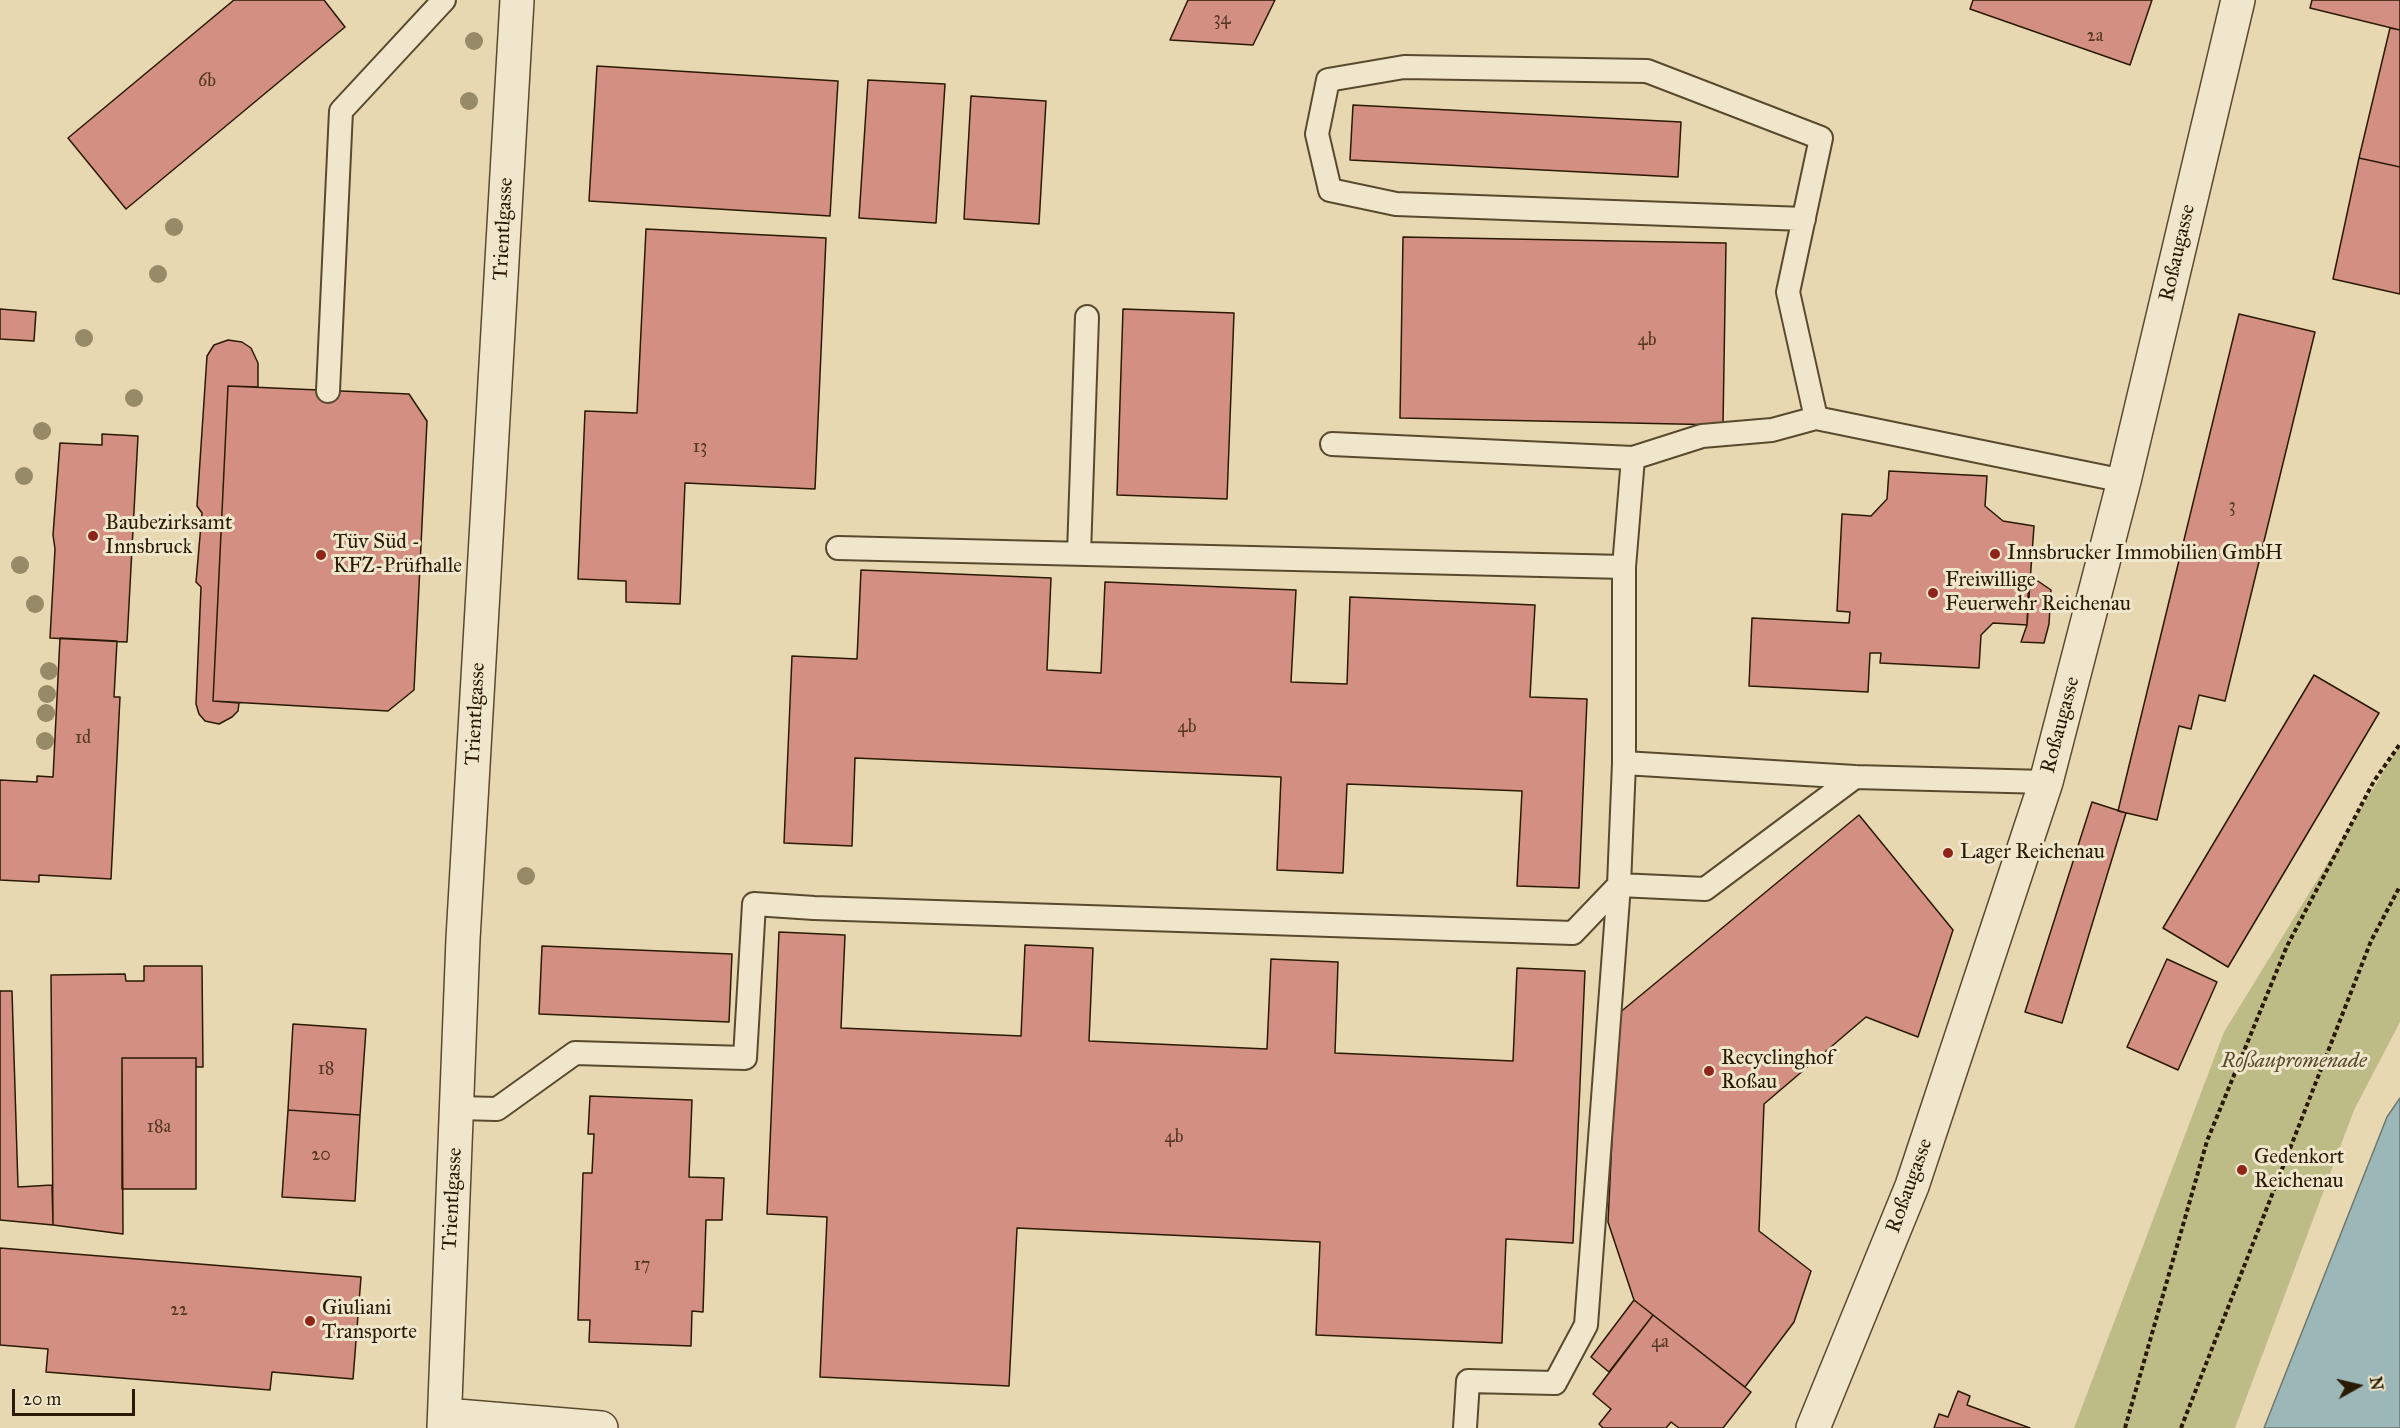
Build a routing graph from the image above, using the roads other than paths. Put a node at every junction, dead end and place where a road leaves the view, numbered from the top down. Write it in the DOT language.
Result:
graph roads {
  1 [pos="444,0"];
  2 [pos="517,0"];
  3 [pos="2238,0"];
  4 [pos="1804,219"];
  5 [pos="1087,317"];
  6 [pos="328,391"];
  7 [pos="1816,418"];
  8 [pos="1332,444"];
  9 [pos="1633,458"];
  10 [pos="2124,481"];
  11 [pos="838,548"];
  12 [pos="1079,554"];
  13 [pos="1624,567"];
  14 [pos="1624,763"];
  15 [pos="1855,777"];
  16 [pos="2046,782"];
  17 [pos="1619,885"];
  18 [pos="458,1108"];
  19 [pos="444,1421"];
  20 [pos="1465,1422"];
  21 [pos="601,1428"];
  22 [pos="1814,1428"];
  1 -- 6 [label="lane"];
  2 -- 18 [label="street, Trientlgasse"];
  3 -- 10 [label="street, Roßaugasse"];
  4 -- 4 [label="lane"];
  4 -- 7 [label="lane"];
  5 -- 12 [label="lane"];
  7 -- 9 [label="lane"];
  7 -- 10 [label="lane"];
  8 -- 9 [label="lane"];
  9 -- 13 [label="lane"];
  10 -- 16 [label="street, Roßaugasse"];
  11 -- 12 [label="lane"];
  12 -- 13 [label="lane"];
  13 -- 14 [label="lane"];
  14 -- 15 [label="lane"];
  14 -- 17 [label="lane"];
  15 -- 16 [label="lane"];
  15 -- 17 [label="lane"];
  16 -- 22 [label="street, Roßaugasse"];
  17 -- 18 [label="lane"];
  17 -- 20 [label="lane"];
  18 -- 19 [label="street, Trientlgasse"];
  19 -- 21 [label="street"];
}
